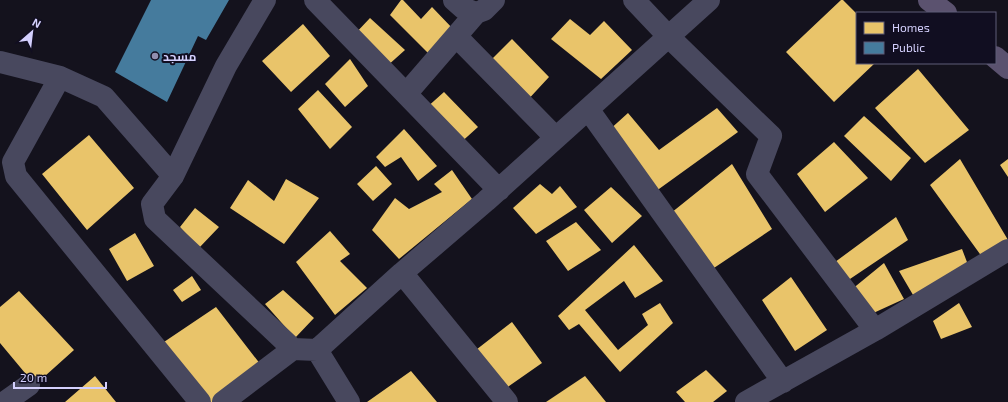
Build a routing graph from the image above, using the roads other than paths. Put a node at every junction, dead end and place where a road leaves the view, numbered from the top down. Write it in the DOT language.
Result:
graph roads {
  1 [pos="265,0"];
  2 [pos="315,0"];
  3 [pos="454,0"];
  4 [pos="494,0"];
  5 [pos="634,0"];
  6 [pos="710,0"];
  7 [pos="930,0"];
  8 [pos="945,12"];
  9 [pos="476,13"];
  10 [pos="456,36"];
  11 [pos="669,37"];
  12 [pos="996,58"];
  13 [pos="0,62"];
  14 [pos="1008,68"];
  15 [pos="60,76"];
  16 [pos="406,94"];
  17 [pos="588,110"];
  18 [pos="556,138"];
  19 [pos="173,176"];
  20 [pos="499,190"];
  21 [pos="1008,250"];
  22 [pos="402,273"];
  23 [pos="875,330"];
  24 [pos="293,349"];
  25 [pos="317,350"];
  26 [pos="783,382"];
  27 [pos="29,386"];
  28 [pos="4,402"];
  29 [pos="200,402"];
  30 [pos="223,402"];
  31 [pos="349,402"];
  32 [pos="507,402"];
  33 [pos="746,402"];
  1 -- 19 [label="street"];
  2 -- 16 [label="street"];
  3 -- 9 [label="street"];
  4 -- 9 [label="street"];
  5 -- 11 [label="street"];
  6 -- 11 [label="street"];
  7 -- 8 [label="main road"];
  9 -- 10 [label="street"];
  10 -- 16 [label="street"];
  10 -- 18 [label="street"];
  11 -- 17 [label="street"];
  11 -- 23 [label="street"];
  12 -- 14 [label="main road"];
  13 -- 15 [label="street"];
  15 -- 19 [label="street"];
  15 -- 29 [label="street"];
  16 -- 20 [label="street"];
  17 -- 18 [label="street"];
  17 -- 26 [label="street"];
  18 -- 20 [label="street"];
  19 -- 24 [label="street"];
  20 -- 22 [label="street"];
  21 -- 23 [label="street"];
  22 -- 25 [label="street"];
  22 -- 32 [label="street"];
  23 -- 26 [label="street"];
  24 -- 25 [label="street"];
  24 -- 30 [label="street"];
  25 -- 31 [label="street"];
  26 -- 33 [label="street"];
  27 -- 28 [label="street"];
}
